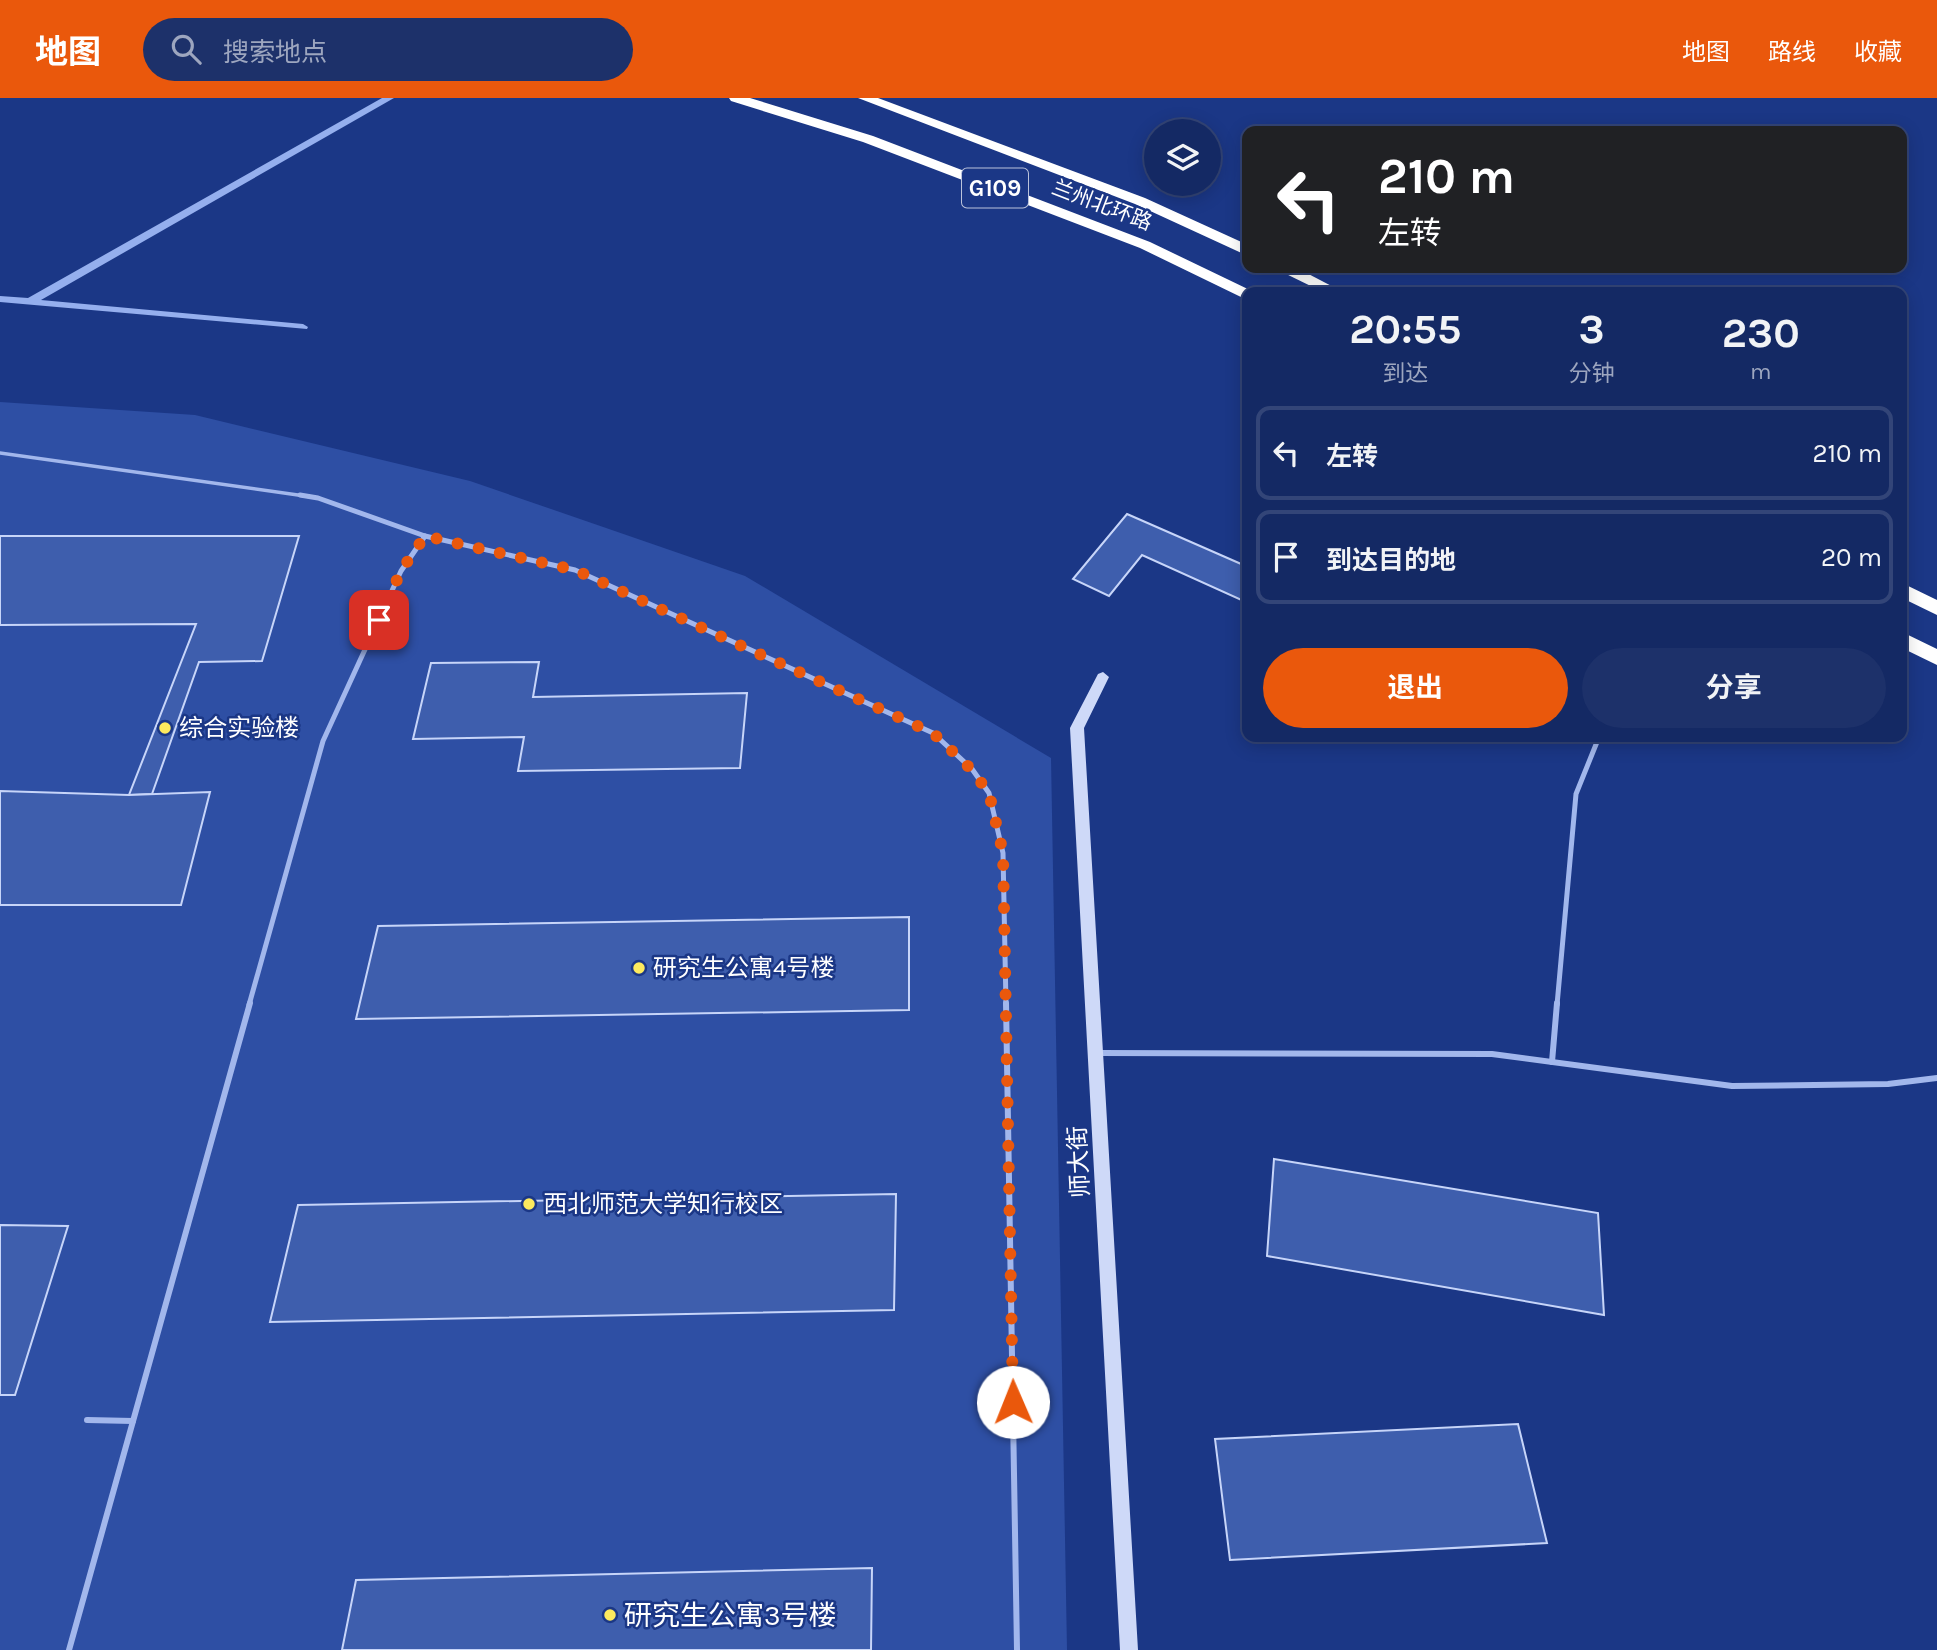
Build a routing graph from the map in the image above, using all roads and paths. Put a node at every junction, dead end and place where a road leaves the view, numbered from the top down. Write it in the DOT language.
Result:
graph roads {
  1 [pos="736,98"];
  2 [pos="865,98"];
  3 [pos="1242,248"];
  4 [pos="1295,273"];
  5 [pos="1325,287"];
  6 [pos="1242,292"];
  7 [pos="0,453"];
  8 [pos="425,536"];
  9 [pos="1907,593"];
  10 [pos="1937,608"];
  11 [pos="1907,642"];
  12 [pos="1937,658"];
  13 [pos="1103,677"];
  14 [pos="1597,742"];
  15 [pos="1096,1053"];
  16 [pos="1552,1062"];
  17 [pos="1937,1078"];
  18 [pos="87,1420"];
  19 [pos="132,1421"];
  20 [pos="69,1650"];
  21 [pos="1017,1650"];
  22 [pos="1129,1650"];
  1 -- 6 [label="highway, 兰州北环路 / G109"];
  2 -- 3 [label="highway, 兰州北环路 / G109"];
  4 -- 5 [label="highway"];
  7 -- 8 [label="lane"];
  8 -- 19 [label="lane"];
  8 -- 21 [label="lane"];
  9 -- 10 [label="highway"];
  11 -- 12 [label="highway"];
  13 -- 15 [label="street, 师大街"];
  14 -- 16 [label="lane"];
  15 -- 16 [label="lane"];
  15 -- 22 [label="street, 师大街"];
  16 -- 17 [label="lane"];
  18 -- 19 [label="lane"];
  19 -- 20 [label="lane"];
}
